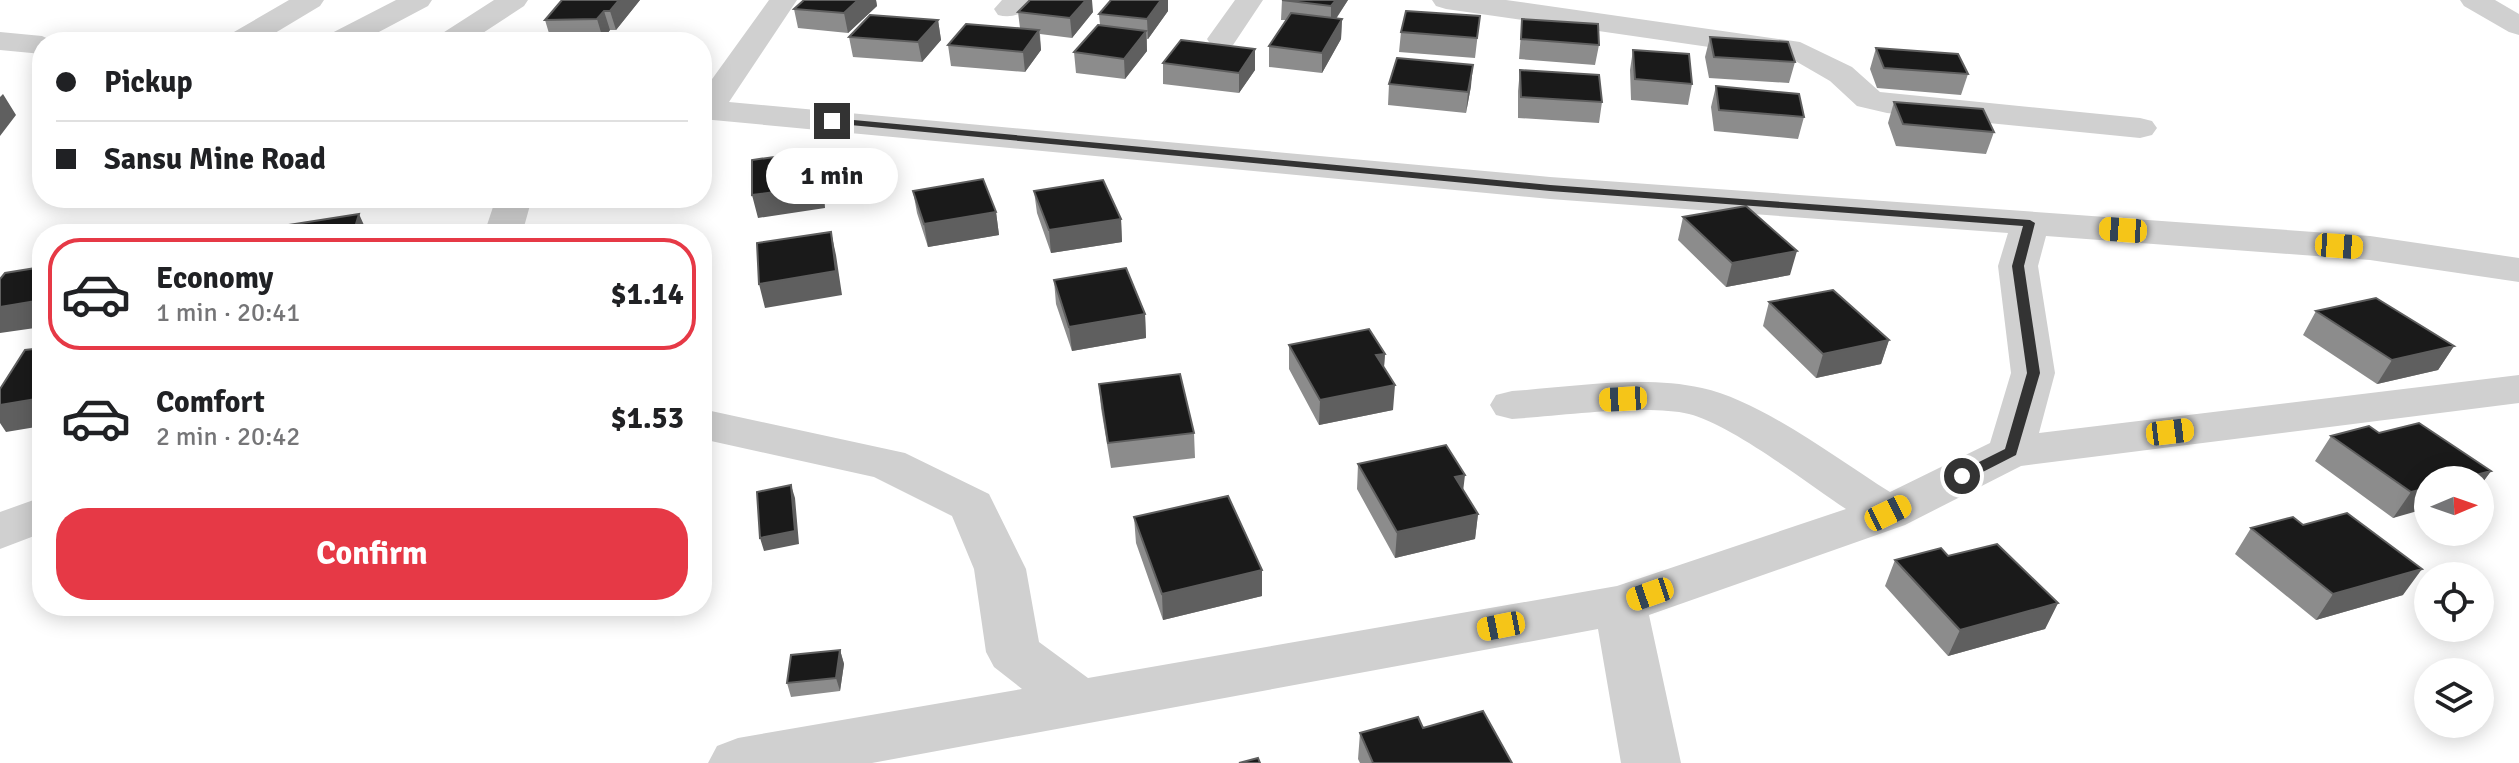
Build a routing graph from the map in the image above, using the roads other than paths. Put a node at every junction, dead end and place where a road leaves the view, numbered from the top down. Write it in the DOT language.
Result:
graph roads {
  1 [pos="310,0"];
  2 [pos="418,0"];
  3 [pos="514,0"];
  4 [pos="783,0"];
  5 [pos="1249,0"];
  6 [pos="1446,0"];
  7 [pos="2474,0"];
  8 [pos="2519,26"];
  9 [pos="255,32"];
  10 [pos="356,32"];
  11 [pos="464,32"];
  12 [pos="1222,39"];
  13 [pos="0,41"];
  14 [pos="32,44"];
  15 [pos="712,99"];
  16 [pos="712,110"];
  17 [pos="2140,128"];
  18 [pos="2030,223"];
  19 [pos="2519,270"];
  20 [pos="2519,389"];
  21 [pos="1512,405"];
  22 [pos="712,426"];
  23 [pos="2011,452"];
  24 [pos="1888,513"];
  25 [pos="32,518"];
  26 [pos="0,531"];
  27 [pos="1620,605"];
  28 [pos="1081,703"];
  29 [pos="738,763"];
  30 [pos="1651,763"];
  1 -- 9 [label="street"];
  2 -- 10 [label="street"];
  3 -- 11 [label="street"];
  4 -- 15 [label="street"];
  5 -- 12 [label="street"];
  6 -- 17 [label="street"];
  7 -- 8 [label="street"];
  13 -- 14 [label="street"];
  16 -- 18 [label="street"];
  18 -- 19 [label="street"];
  18 -- 23 [label="street"];
  20 -- 23 [label="street"];
  21 -- 24 [label="street"];
  22 -- 28 [label="street"];
  23 -- 24 [label="street"];
  24 -- 27 [label="street"];
  25 -- 26 [label="street"];
  27 -- 28 [label="street"];
  27 -- 30 [label="street"];
  28 -- 29 [label="street"];
}
